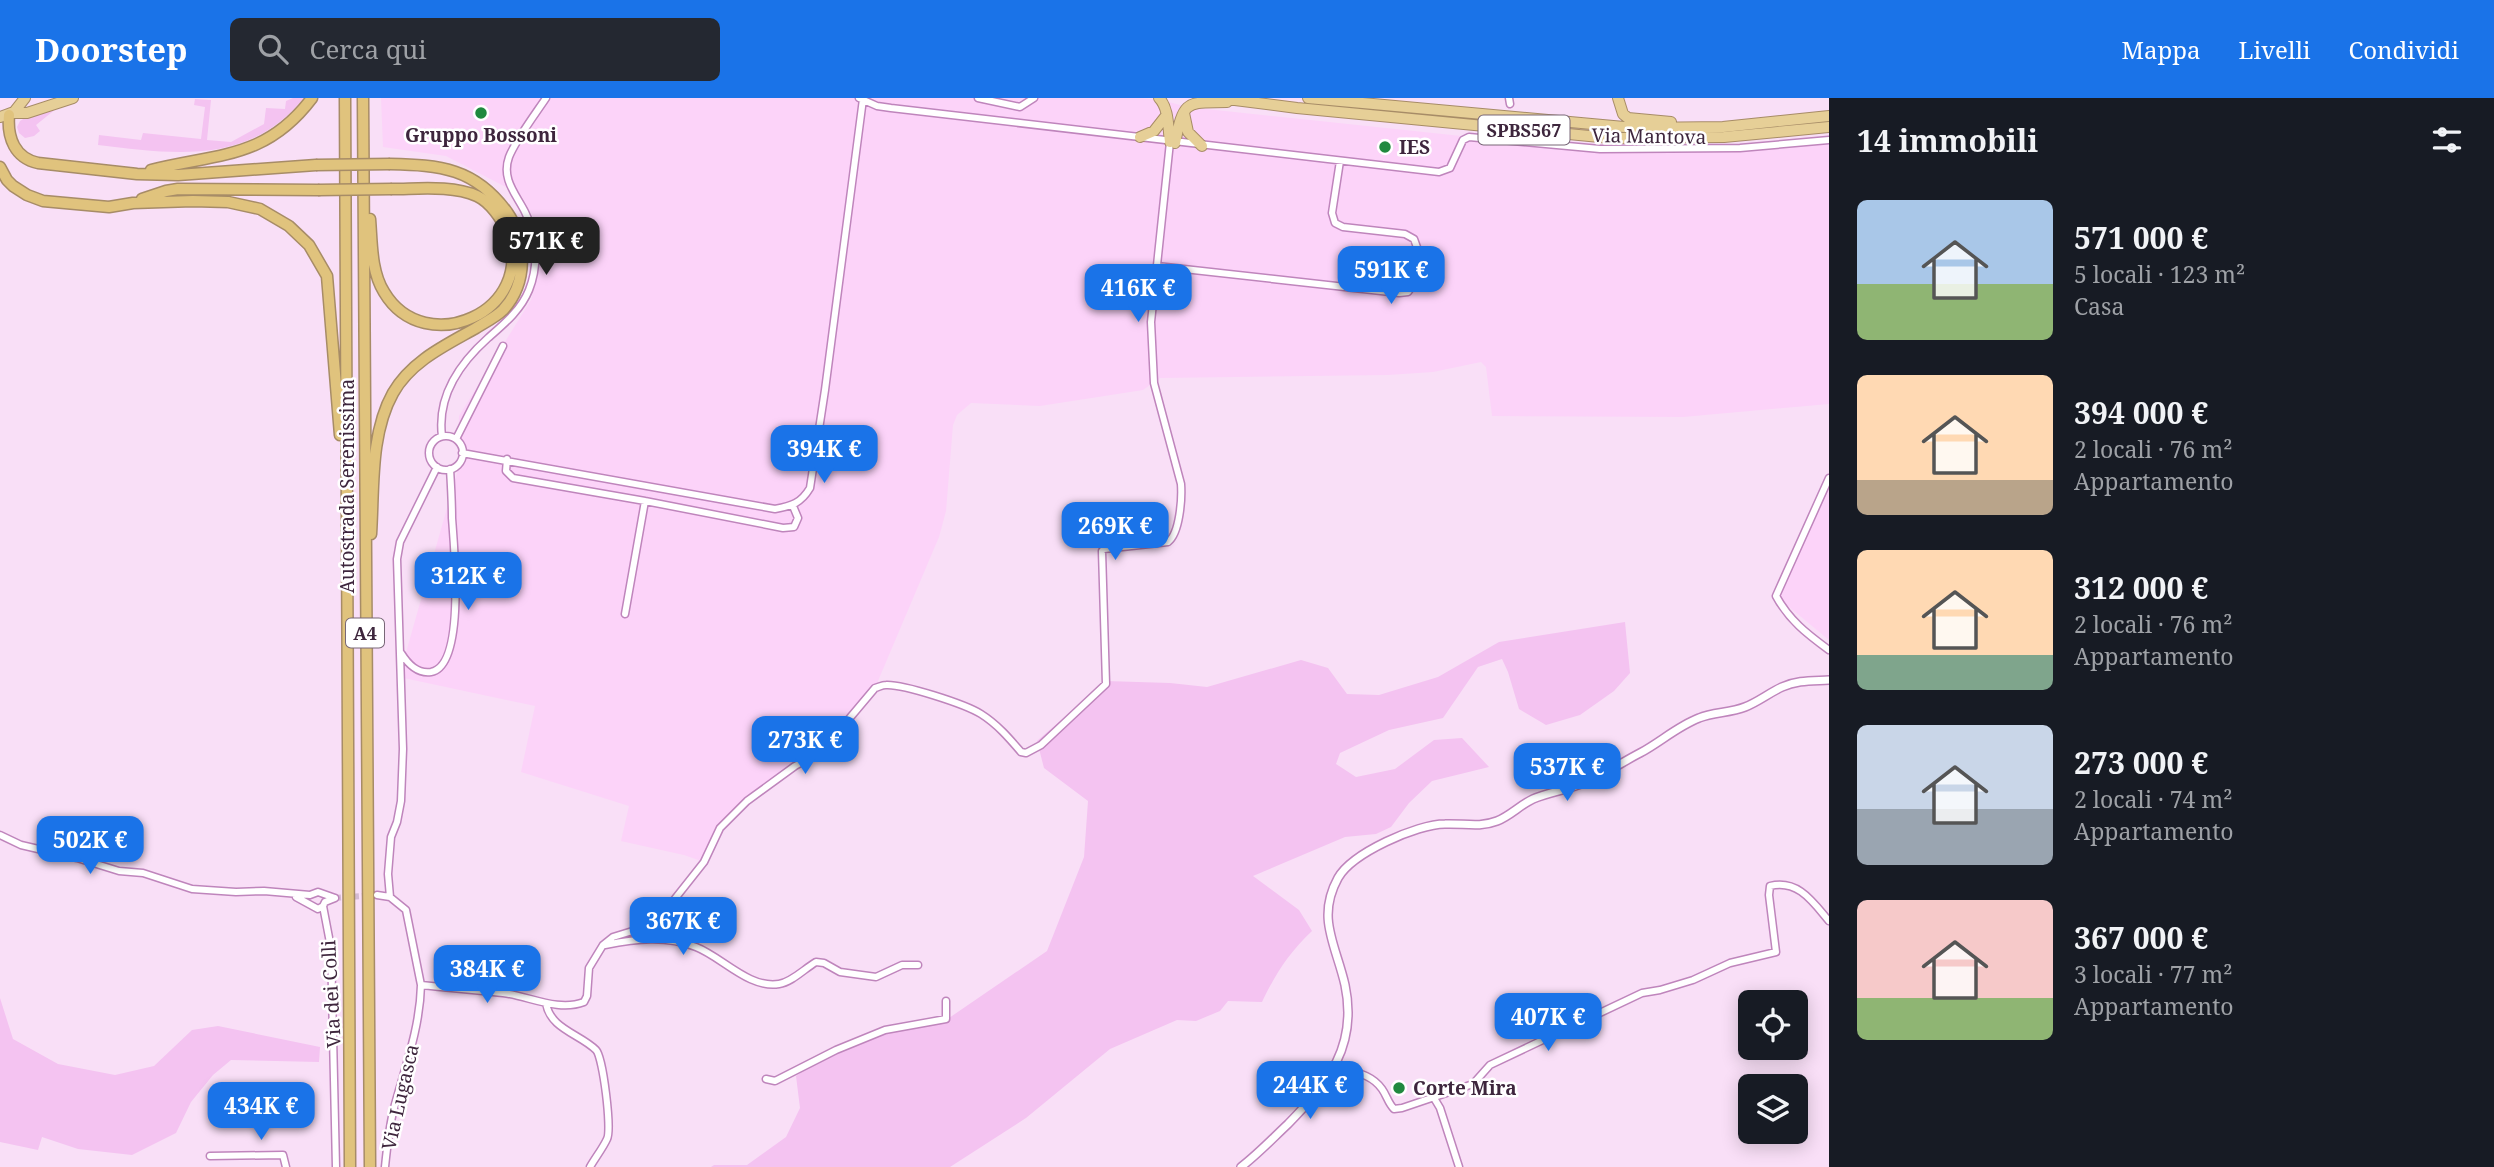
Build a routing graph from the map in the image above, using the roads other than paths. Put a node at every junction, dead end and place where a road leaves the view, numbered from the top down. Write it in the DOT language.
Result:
graph roads {
  1 [pos="25,98"];
  2 [pos="73,98"];
  3 [pos="312,98"];
  4 [pos="345,98"];
  5 [pos="363,98"];
  6 [pos="546,98"];
  7 [pos="978,98"];
  8 [pos="1034,98"];
  9 [pos="1159,98"];
  10 [pos="1219,98"];
  11 [pos="1308,98"];
  12 [pos="861,99"];
  13 [pos="1235,100"];
  14 [pos="1618,100"];
  15 [pos="1184,113"];
  16 [pos="7,115"];
  17 [pos="1829,116"];
  18 [pos="1166,117"];
  19 [pos="1580,123"];
  20 [pos="1703,127"];
  21 [pos="1829,127"];
  22 [pos="1140,137"];
  23 [pos="1829,140"];
  24 [pos="1173,142"];
  25 [pos="1202,146"];
  26 [pos="363,153"];
  27 [pos="1340,161"];
  28 [pos="0,167"];
  29 [pos="137,174"];
  30 [pos="133,203"];
  31 [pos="1157,266"];
  32 [pos="503,346"];
  33 [pos="442,436"];
  34 [pos="456,439"];
  35 [pos="463,453"];
  36 [pos="507,459"];
  37 [pos="437,467"];
  38 [pos="450,469"];
  39 [pos="1829,478"];
  40 [pos="646,501"];
  41 [pos="793,506"];
  42 [pos="347,512"];
  43 [pos="625,614"];
  44 [pos="364,617"];
  45 [pos="1829,649"];
  46 [pos="400,652"];
  47 [pos="1829,680"];
  48 [pos="0,835"];
  49 [pos="377,895"];
  50 [pos="390,897"];
  51 [pos="1829,921"];
  52 [pos="603,945"];
  53 [pos="918,965"];
  54 [pos="421,985"];
  55 [pos="946,1001"];
  56 [pos="547,1003"];
  57 [pos="1335,1066"];
  58 [pos="766,1079"];
  59 [pos="1434,1098"];
  60 [pos="210,1156"];
  61 [pos="286,1167"];
  62 [pos="336,1167"];
  63 [pos="350,1167"];
  64 [pos="370,1167"];
  65 [pos="385,1167"];
  66 [pos="590,1167"];
  67 [pos="1241,1167"];
  68 [pos="1459,1167"];
  1 -- 16 [label="highway"];
  2 -- 16 [label="highway"];
  3 -- 29 [label="highway"];
  4 -- 42 [label="highway, Autostrada Serenissima / A4"];
  5 -- 26 [label="highway, Autostrada Serenissima / A4"];
  6 -- 33 [label="street"];
  7 -- 8 [label="street"];
  9 -- 18 [label="highway"];
  10 -- 13 [label="highway, Via Mantova / SPBS567"];
  11 -- 19 [label="highway, Via Mantova / SPBS567"];
  12 -- 22 [label="street"];
  12 -- 41 [label="street"];
  13 -- 15 [label="highway"];
  13 -- 21 [label="highway, Via Mantova / SPBS567"];
  14 -- 19 [label="highway"];
  14 -- 20 [label="highway"];
  15 -- 24 [label="highway"];
  15 -- 25 [label="highway"];
  16 -- 29 [label="highway"];
  17 -- 20 [label="highway, Via Mantova / SPBS567"];
  18 -- 22 [label="highway"];
  18 -- 24 [label="highway"];
  19 -- 20 [label="highway, Via Mantova / SPBS567"];
  22 -- 24 [label="street"];
  23 -- 27 [label="street"];
  24 -- 25 [label="street"];
  24 -- 31 [label="street"];
  25 -- 27 [label="street"];
  26 -- 30 [label="highway, bridge"];
  26 -- 44 [label="highway, Autostrada Serenissima / A4"];
  27 -- 31 [label="street"];
  28 -- 30 [label="highway"];
  29 -- 44 [label="highway, bridge"];
  30 -- 42 [label="highway"];
  31 -- 52 [label="street"];
  32 -- 34 [label="street"];
  33 -- 34 [label="street"];
  33 -- 37 [label="street"];
  34 -- 35 [label="street"];
  35 -- 36 [label="street"];
  35 -- 38 [label="street"];
  36 -- 40 [label="street"];
  36 -- 41 [label="street"];
  37 -- 38 [label="street"];
  37 -- 46 [label="street"];
  38 -- 46 [label="street"];
  39 -- 45 [label="street"];
  40 -- 41 [label="street"];
  40 -- 43 [label="street"];
  42 -- 63 [label="highway, Autostrada Serenissima / A4"];
  44 -- 64 [label="highway, Autostrada Serenissima / A4"];
  46 -- 50 [label="street"];
  47 -- 57 [label="street"];
  48 -- 62 [label="street, Via dei Colli"];
  49 -- 50 [label="street"];
  50 -- 54 [label="street, Via Lugasca"];
  51 -- 59 [label="street"];
  52 -- 53 [label="street"];
  52 -- 56 [label="street"];
  54 -- 56 [label="street"];
  54 -- 65 [label="street, Via Lugasca"];
  55 -- 58 [label="street"];
  56 -- 66 [label="street"];
  57 -- 59 [label="street"];
  57 -- 67 [label="street"];
  59 -- 68 [label="street"];
  60 -- 61 [label="street"];
}
